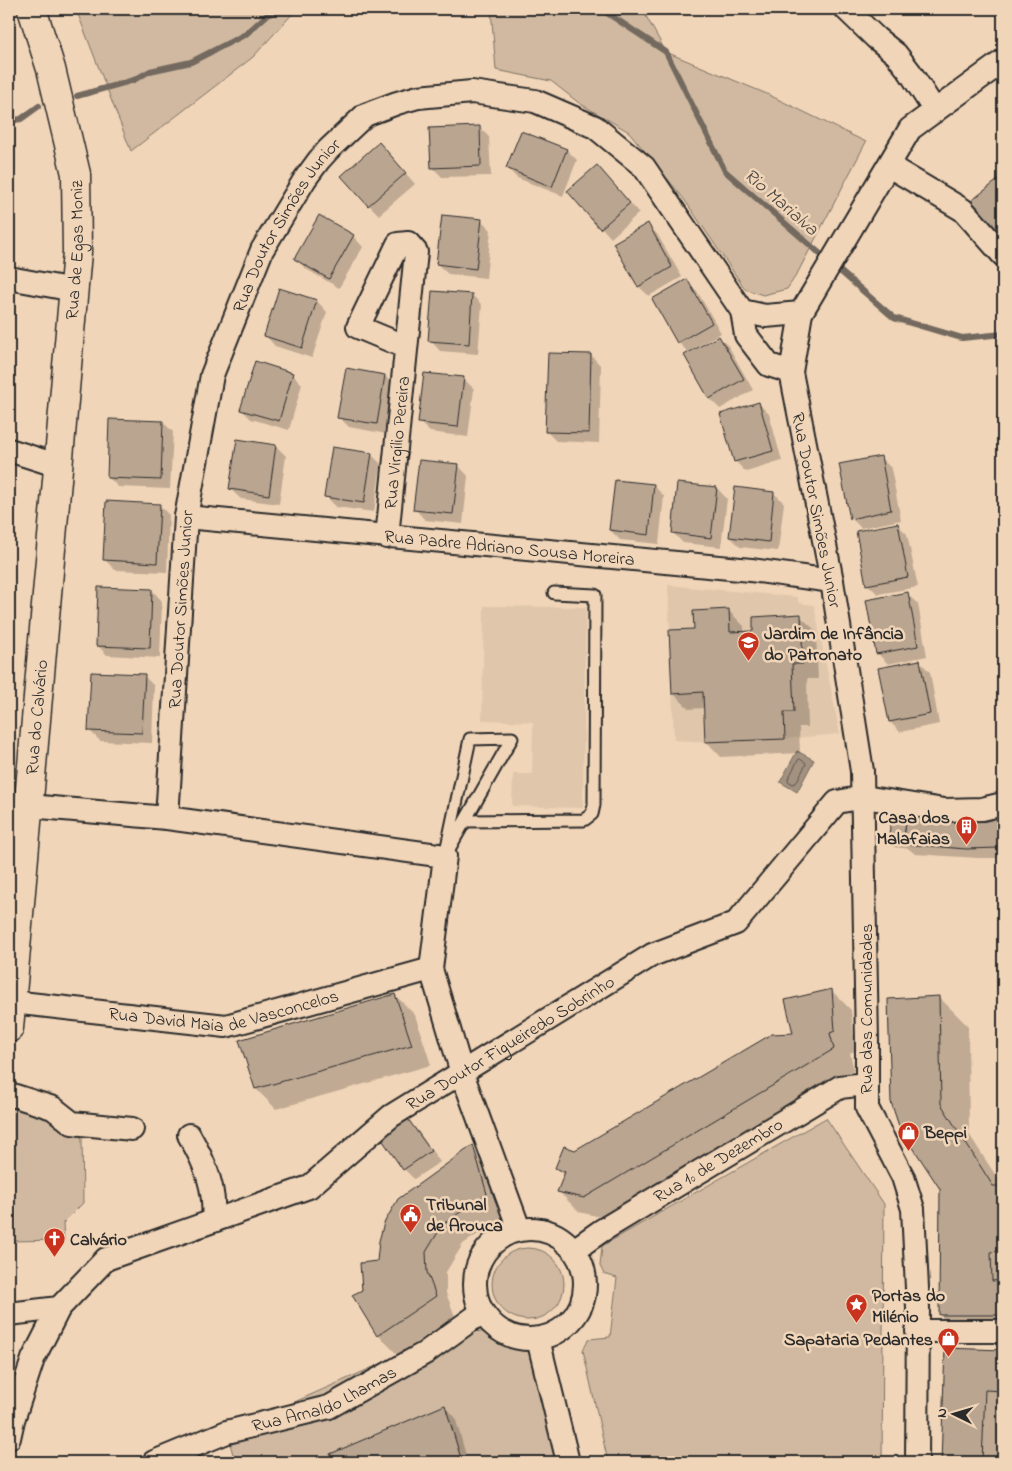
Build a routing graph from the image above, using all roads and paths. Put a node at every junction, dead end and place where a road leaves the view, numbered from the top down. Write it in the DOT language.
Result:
graph roads {
  1 [pos="32,9"];
  2 [pos="846,9"];
  3 [pos="1003,61"];
  4 [pos="935,111"];
  5 [pos="889,166"];
  6 [pos="1003,254"];
  7 [pos="9,278"];
  8 [pos="74,290"];
  9 [pos="742,311"];
  10 [pos="801,313"];
  11 [pos="406,347"];
  12 [pos="791,372"];
  13 [pos="9,450"];
  14 [pos="59,466"];
  15 [pos="186,517"];
  16 [pos="387,537"];
  17 [pos="832,581"];
  18 [pos="554,593"];
  19 [pos="864,797"];
  20 [pos="1003,804"];
  21 [pos="29,806"];
  22 [pos="167,818"];
  23 [pos="465,820"];
  24 [pos="445,856"];
  25 [pos="431,969"];
  26 [pos="10,1010"];
  27 [pos="462,1073"];
  28 [pos="866,1084"];
  29 [pos="9,1094"];
  30 [pos="132,1129"];
  31 [pos="189,1135"];
  32 [pos="213,1221"];
  33 [pos="519,1230"];
  34 [pos="574,1250"];
  35 [pos="59,1308"];
  36 [pos="482,1312"];
  37 [pos="9,1314"];
  38 [pos="917,1331"];
  39 [pos="1003,1331"];
  40 [pos="538,1339"];
  41 [pos="9,1438"];
  42 [pos="154,1462"];
  43 [pos="568,1462"];
  44 [pos="917,1462"];
  1 -- 8 [label="street, Rua de Egas Moniz"];
  2 -- 4 [label="street"];
  3 -- 4 [label="street"];
  4 -- 5 [label="street"];
  5 -- 6 [label="street"];
  5 -- 10 [label="street"];
  7 -- 8 [label="street"];
  8 -- 14 [label="street, Rua de Egas Moniz"];
  9 -- 10 [label="street"];
  9 -- 12 [label="street, Rua Doutor Simões Junior"];
  9 -- 15 [label="street, Rua Doutor Simões Junior"];
  10 -- 12 [label="street, Rua Doutor Simões Junior"];
  11 -- 16 [label="street, Rua Virgílio Pereira"];
  12 -- 17 [label="street, Rua Doutor Simões Junior"];
  13 -- 14 [label="street"];
  14 -- 21 [label="street, Rua do Calvário"];
  15 -- 16 [label="street, Rua Padre Adriano Sousa Moreira"];
  15 -- 22 [label="street, Rua Doutor Simões Junior"];
  16 -- 17 [label="street, Rua Padre Adriano Sousa Moreira"];
  17 -- 19 [label="street, Rua Doutor Simões Junior"];
  18 -- 23 [label="lane"];
  19 -- 20 [label="street, Rua Doutor Figueiredo Sobrinho"];
  19 -- 27 [label="street, Rua Doutor Figueiredo Sobrinho"];
  19 -- 28 [label="street, Rua das Comunidades"];
  21 -- 22 [label="street"];
  21 -- 26 [label="street, Rua do Calvário"];
  22 -- 24 [label="street"];
  23 -- 24 [label="lane"];
  23 -- 24 [label="lane"];
  24 -- 25 [label="street"];
  25 -- 26 [label="street, Rua David Maia de Vasconcelos"];
  25 -- 27 [label="street"];
  27 -- 32 [label="street, Rua Doutor Figueiredo Sobrinho"];
  27 -- 33 [label="street"];
  28 -- 34 [label="street, Rua 1º de Dezembro"];
  28 -- 38 [label="street, Rua das Comunidades"];
  29 -- 30 [label="street"];
  31 -- 32 [label="street"];
  32 -- 35 [label="street, Rua Doutor Figueiredo Sobrinho"];
  33 -- 34 [label="street"];
  33 -- 36 [label="street"];
  34 -- 40 [label="street"];
  35 -- 37 [label="street"];
  35 -- 41 [label="street, Rua Doutor Figueiredo Sobrinho"];
  36 -- 40 [label="street"];
  36 -- 42 [label="street, Rua Arnaldo Lhamas"];
  38 -- 39 [label="street"];
  38 -- 44 [label="street, Rua das Comunidades"];
  40 -- 43 [label="street"];
}
